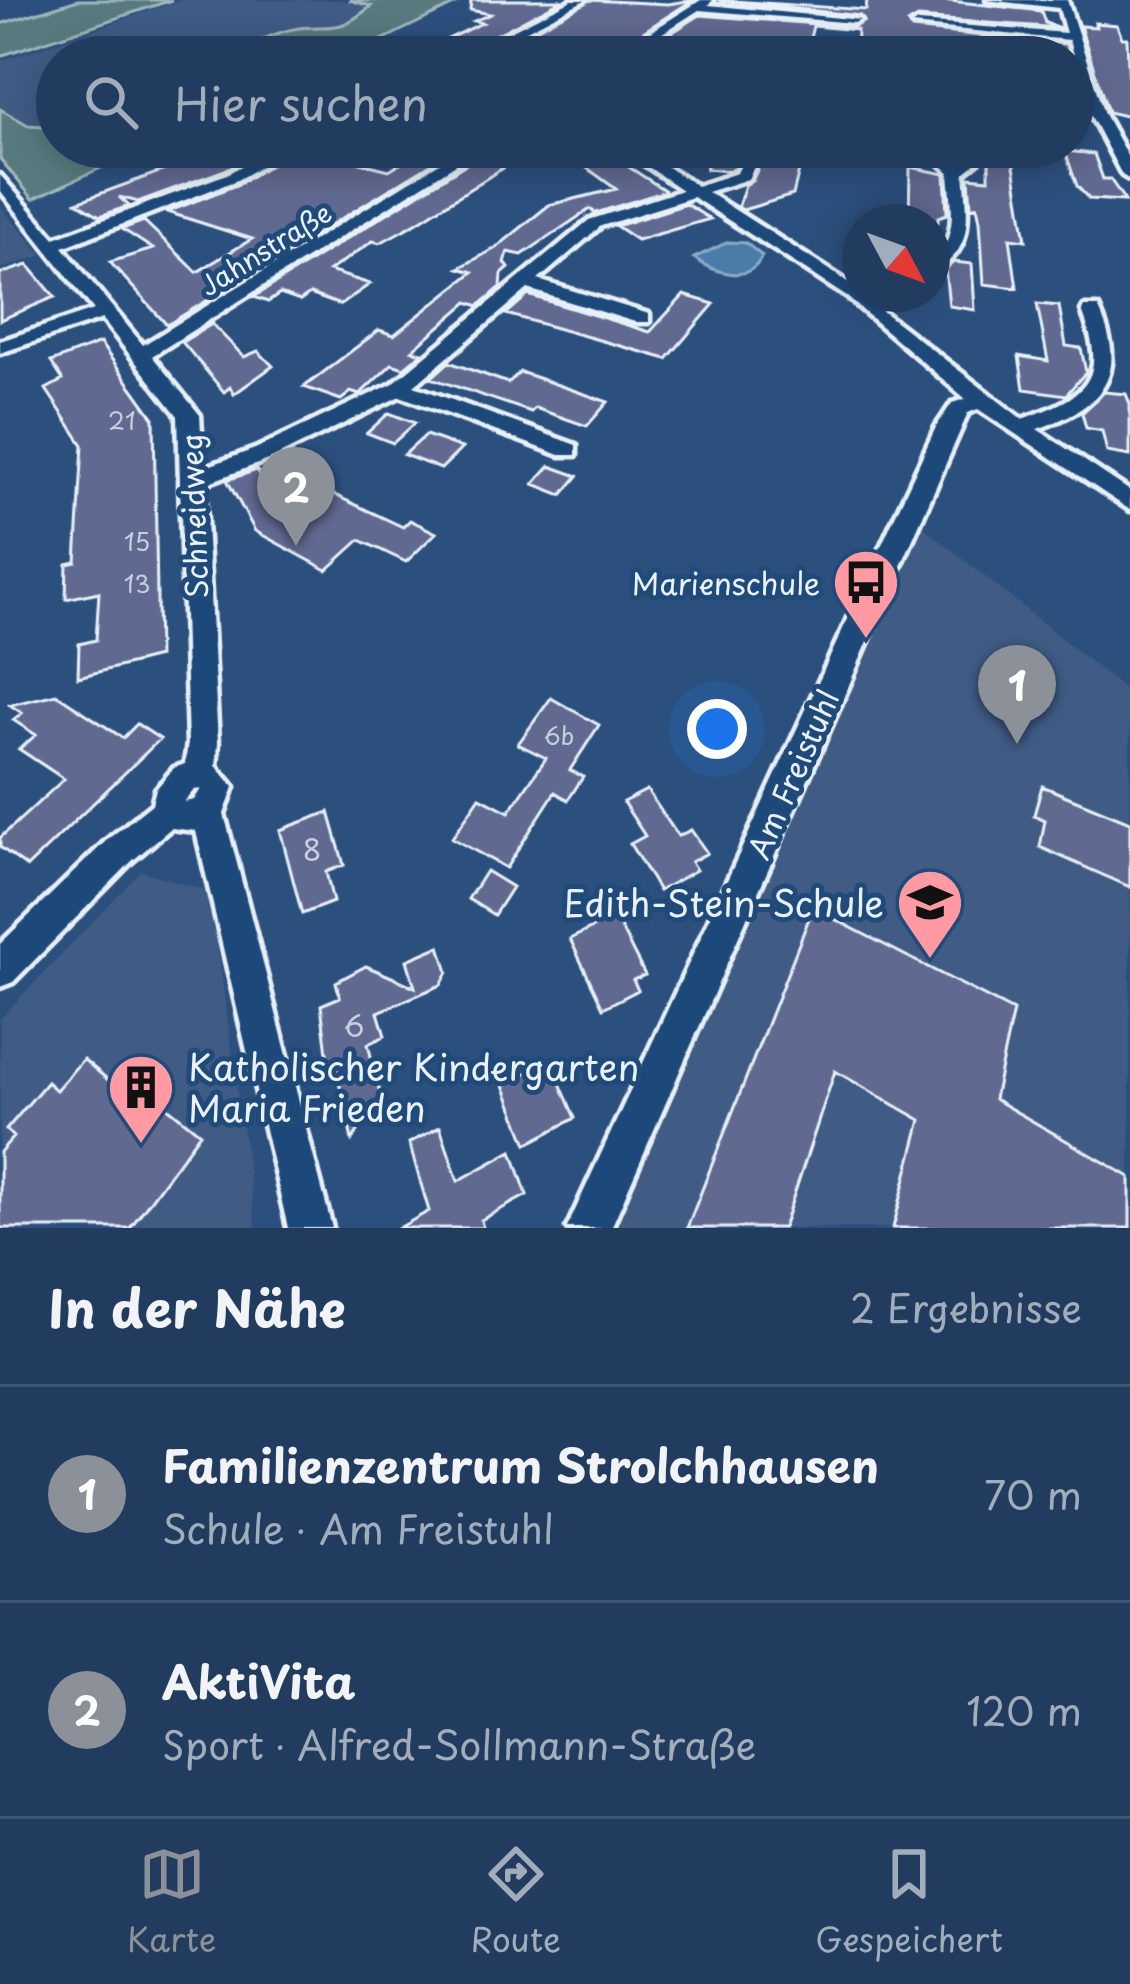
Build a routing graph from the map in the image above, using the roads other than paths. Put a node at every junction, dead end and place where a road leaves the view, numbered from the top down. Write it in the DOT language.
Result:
graph roads {
  1 [pos="580,0"];
  2 [pos="992,0"];
  3 [pos="703,3"];
  4 [pos="1064,3"];
  5 [pos="854,20"];
  6 [pos="919,25"];
  7 [pos="509,36"];
  8 [pos="650,36"];
  9 [pos="1061,36"];
  10 [pos="1074,36"];
  11 [pos="1094,110"];
  12 [pos="248,168"];
  13 [pos="443,168"];
  14 [pos="661,168"];
  15 [pos="747,168"];
  16 [pos="952,168"];
  17 [pos="962,168"];
  18 [pos="956,172"];
  19 [pos="1130,175"];
  20 [pos="0,180"];
  21 [pos="698,190"];
  22 [pos="54,244"];
  23 [pos="950,256"];
  24 [pos="524,282"];
  25 [pos="842,282"];
  26 [pos="109,310"];
  27 [pos="1091,310"];
  28 [pos="880,312"];
  29 [pos="642,318"];
  30 [pos="0,347"];
  31 [pos="141,352"];
  32 [pos="399,388"];
  33 [pos="981,400"];
  34 [pos="1021,428"];
  35 [pos="568,450"];
  36 [pos="192,480"];
  37 [pos="1130,502"];
  38 [pos="192,799"];
  39 [pos="0,969"];
  40 [pos="310,1228"];
  41 [pos="589,1228"];
  1 -- 7 [label="street"];
  2 -- 4 [label="street"];
  3 -- 5 [label="street"];
  3 -- 8 [label="street"];
  4 -- 10 [label="street"];
  6 -- 9 [label="street"];
  11 -- 19 [label="street"];
  12 -- 22 [label="street"];
  13 -- 31 [label="street, Jahnstraße"];
  14 -- 21 [label="street"];
  15 -- 21 [label="street"];
  16 -- 18 [label="street"];
  17 -- 18 [label="street"];
  18 -- 23 [label="street"];
  20 -- 22 [label="street, Schneidweg"];
  21 -- 24 [label="street"];
  21 -- 25 [label="street"];
  22 -- 26 [label="street, Schneidweg"];
  24 -- 29 [label="street"];
  24 -- 32 [label="street"];
  26 -- 30 [label="street"];
  26 -- 31 [label="street, Schneidweg"];
  27 -- 34 [label="street"];
  28 -- 33 [label="street"];
  31 -- 36 [label="street, Schneidweg"];
  32 -- 35 [label="street"];
  32 -- 36 [label="street"];
  33 -- 34 [label="street"];
  33 -- 41 [label="street, Am Freistuhl"];
  34 -- 37 [label="street"];
  36 -- 38 [label="street, Schneidweg"];
  38 -- 39 [label="street"];
  38 -- 40 [label="street, Schneidweg"];
}
